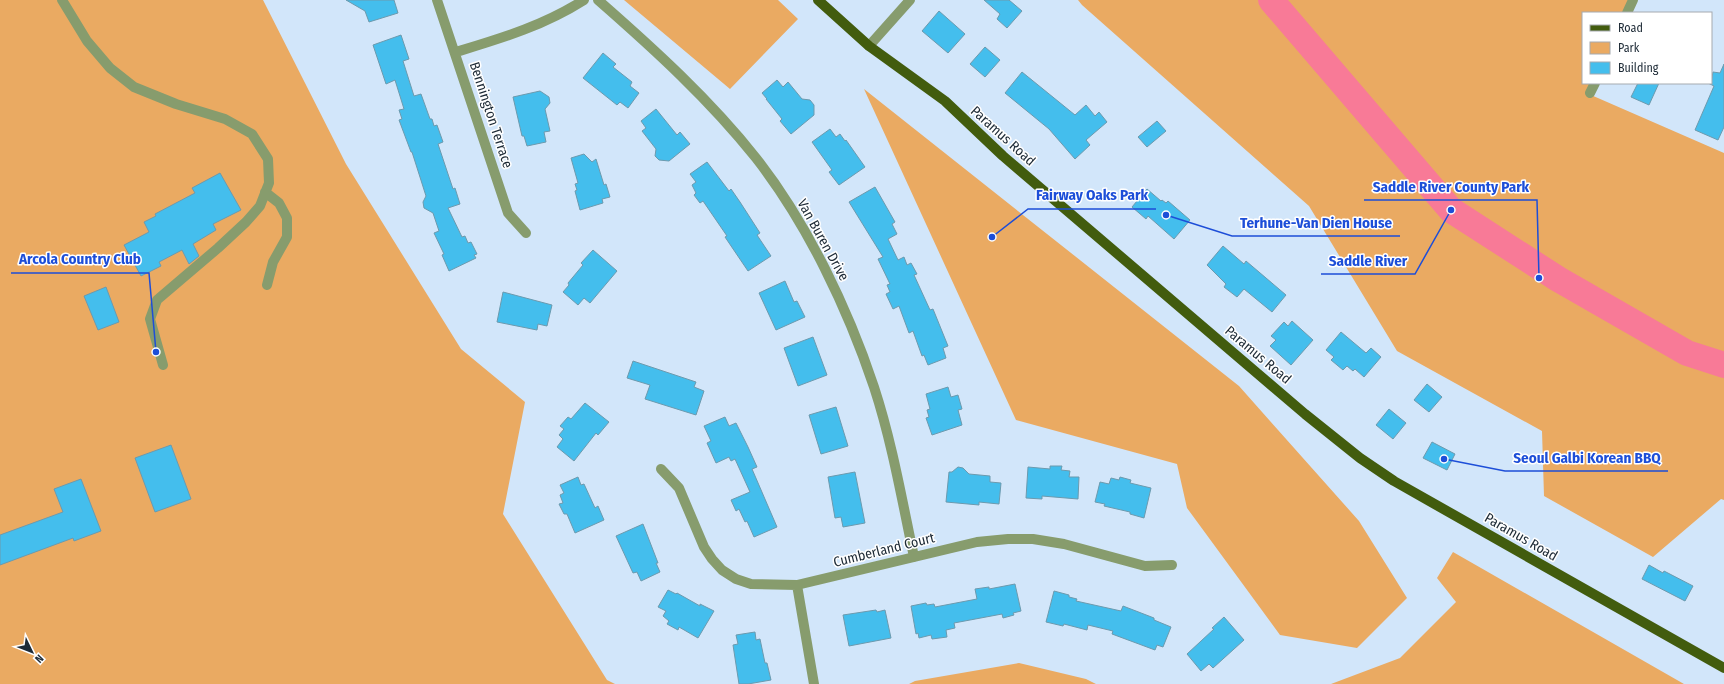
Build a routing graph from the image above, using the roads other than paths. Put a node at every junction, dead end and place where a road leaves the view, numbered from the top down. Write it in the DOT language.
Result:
graph roads {
  1 [pos="62,0"];
  2 [pos="437,0"];
  3 [pos="584,0"];
  4 [pos="598,0"];
  5 [pos="818,0"];
  6 [pos="910,0"];
  7 [pos="1633,0"];
  8 [pos="1627,12"];
  9 [pos="869,46"];
  10 [pos="456,52"];
  11 [pos="1594,84"];
  12 [pos="1590,93"];
  13 [pos="266,192"];
  14 [pos="526,233"];
  15 [pos="267,285"];
  16 [pos="163,365"];
  17 [pos="661,469"];
  18 [pos="914,557"];
  19 [pos="1172,565"];
  20 [pos="797,585"];
  21 [pos="1724,668"];
  22 [pos="814,684"];
  1 -- 13 [label="street"];
  2 -- 10 [label="street, Bennington Terrace"];
  3 -- 10 [label="street"];
  4 -- 18 [label="street, Van Buren Drive"];
  5 -- 9 [label="main road, Paramus Road"];
  6 -- 9 [label="street"];
  7 -- 8 [label="street"];
  9 -- 21 [label="main road, Paramus Road"];
  10 -- 14 [label="street, Bennington Terrace"];
  11 -- 12 [label="street"];
  13 -- 15 [label="street"];
  13 -- 16 [label="street"];
  17 -- 20 [label="street, Cumberland Court"];
  18 -- 19 [label="street, Cumberland Court"];
  18 -- 20 [label="street, Cumberland Court"];
  20 -- 22 [label="street"];
}
